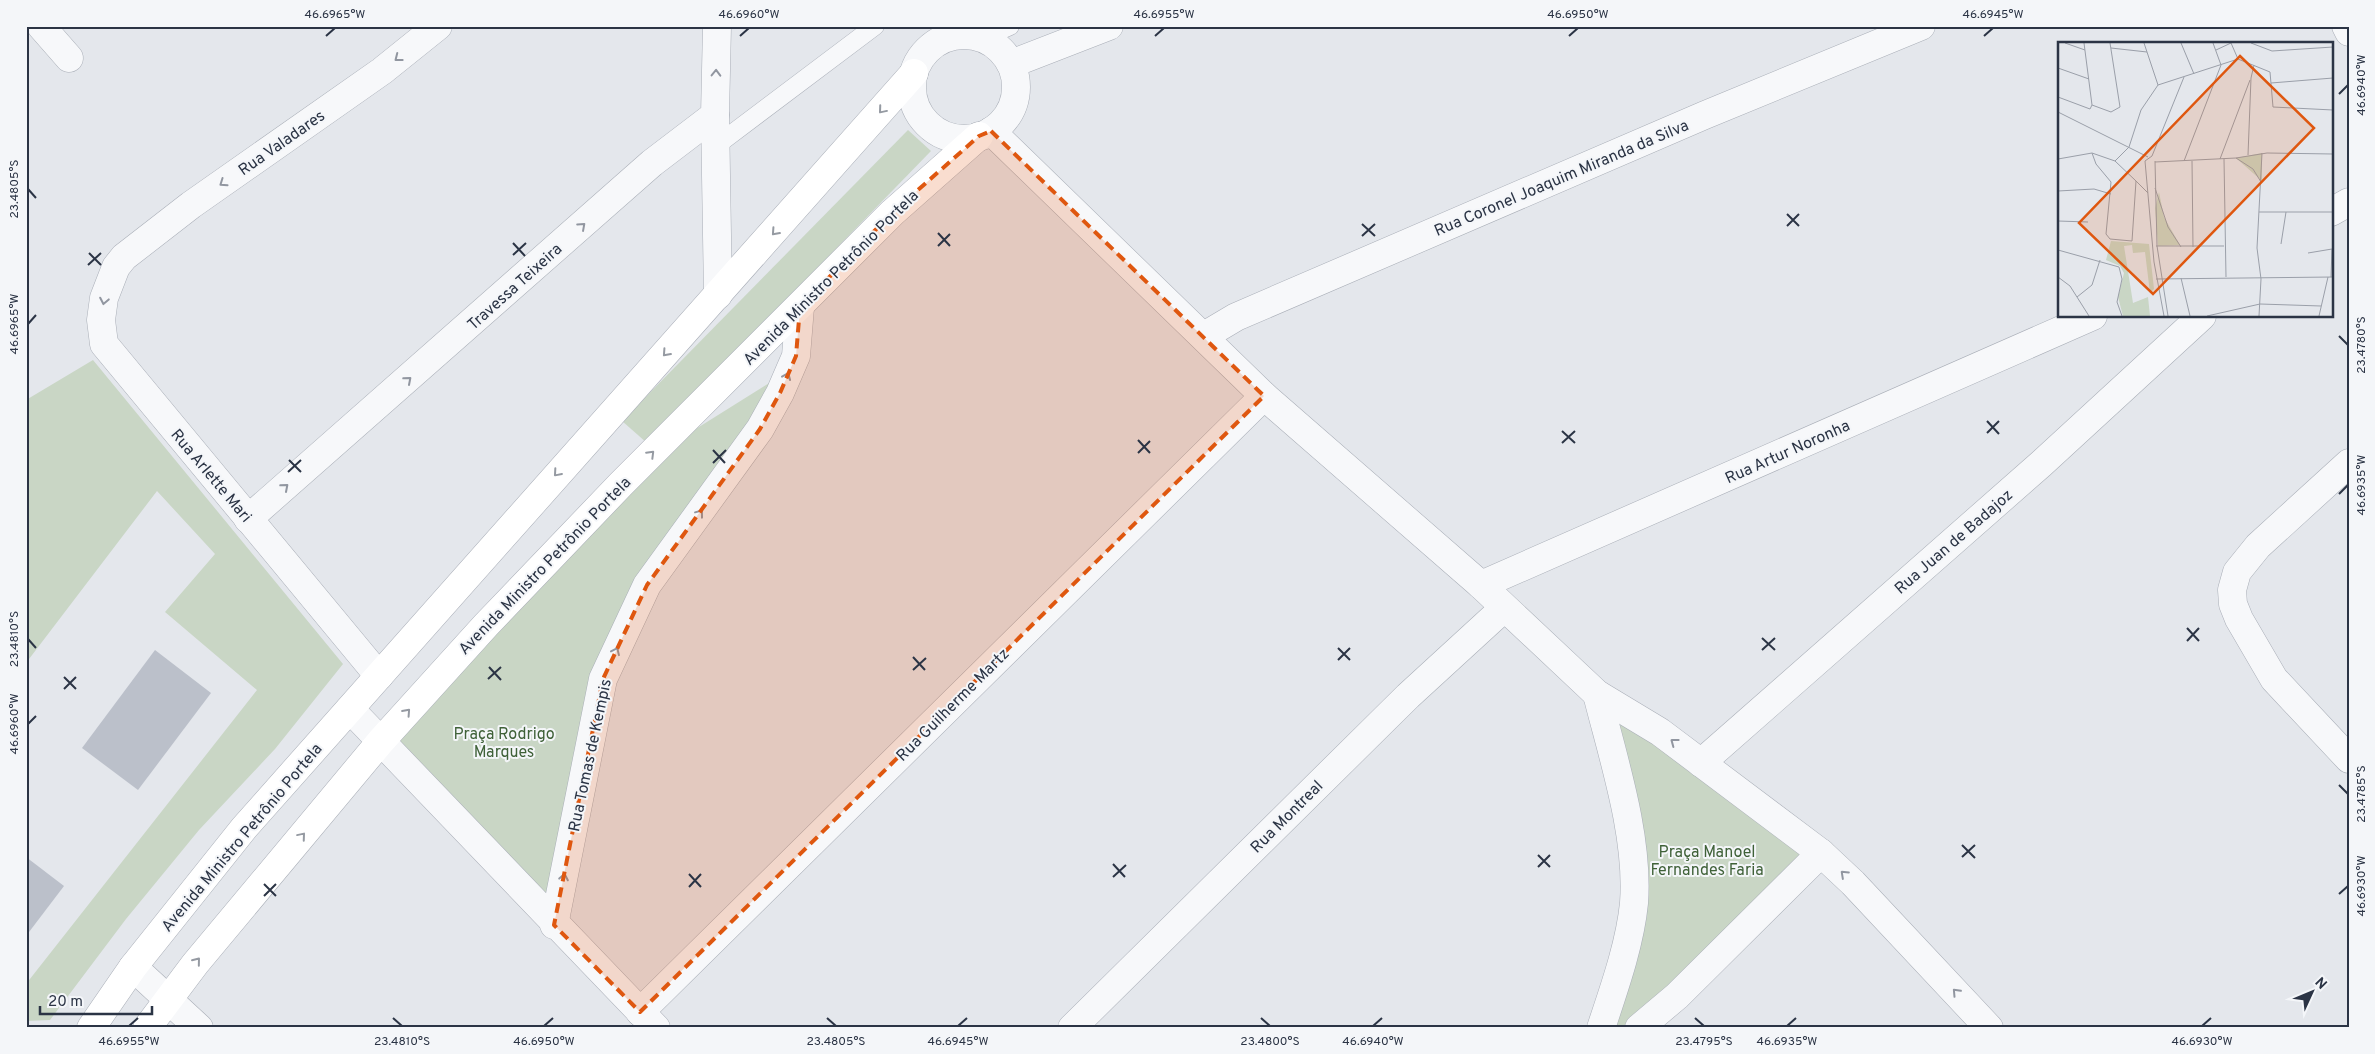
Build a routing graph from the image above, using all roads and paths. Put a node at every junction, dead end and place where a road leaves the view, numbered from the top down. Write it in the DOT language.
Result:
graph roads {
  1 [pos="41,26"];
  2 [pos="717,26"];
  3 [pos="875,26"];
  4 [pos="1010,26"];
  5 [pos="1109,26"];
  6 [pos="1922,26"];
  7 [pos="2346,26"];
  8 [pos="437,27"];
  9 [pos="2349,32"];
  10 [pos="941,34"];
  11 [pos="979,34"];
  12 [pos="69,58"];
  13 [pos="1011,64"];
  14 [pos="914,73"];
  15 [pos="1011,108"];
  16 [pos="715,115"];
  17 [pos="985,134"];
  18 [pos="716,145"];
  19 [pos="1024,165"];
  20 [pos="2349,202"];
  21 [pos="2332,211"];
  22 [pos="124,257"];
  23 [pos="718,295"];
  24 [pos="800,307"];
  25 [pos="2088,318"];
  26 [pos="2200,318"];
  27 [pos="1204,336"];
  28 [pos="1264,396"];
  29 [pos="2349,463"];
  30 [pos="248,519"];
  31 [pos="1481,585"];
  32 [pos="1504,608"];
  33 [pos="379,676"];
  34 [pos="1597,694"];
  35 [pos="350,709"];
  36 [pos="381,741"];
  37 [pos="2349,758"];
  38 [pos="1701,763"];
  39 [pos="1821,853"];
  40 [pos="554,925"];
  41 [pos="133,968"];
  42 [pos="168,998"];
  43 [pos="648,1020"];
  44 [pos="91,1028"];
  45 [pos="147,1028"];
  46 [pos="199,1028"];
  47 [pos="1072,1028"];
  48 [pos="1601,1028"];
  49 [pos="1639,1028"];
  50 [pos="1989,1028"];
  1 -- 12 [label="street"];
  16 -- 2 [label="street, one-way"];
  3 -- 18 [label="lane"];
  4 -- 11 [label="lane"];
  5 -- 13 [label="street"];
  6 -- 27 [label="street, Rua Coronel Joaquim Miranda da Silva"];
  7 -- 9 [label="street"];
  8 -- 22 [label="street, Rua Valadares, one-way"];
  10 -- 11 [label="street"];
  10 -- 14 [label="street"];
  11 -- 13 [label="street"];
  13 -- 15 [label="street"];
  14 -- 17 [label="street"];
  14 -- 23 [label="street, Avenida Ministro Petrônio Portela, one-way"];
  15 -- 17 [label="street"];
  15 -- 19 [label="street"];
  16 -- 18 [label="street"];
  30 -- 16 [label="street, Travessa Teixeira, one-way"];
  17 -- 19 [label="street"];
  17 -- 24 [label="street, Avenida Ministro Petrônio Portela"];
  18 -- 23 [label="street"];
  19 -- 27 [label="street"];
  20 -- 21 [label="street"];
  22 -- 30 [label="street, Rua Arlette Mari, one-way"];
  23 -- 33 [label="street, Avenida Ministro Petrônio Portela, one-way"];
  36 -- 24 [label="street, Avenida Ministro Petrônio Portela, one-way"];
  40 -- 24 [label="street, Rua Tomas de Kempis, one-way"];
  25 -- 31 [label="street, Rua Artur Noronha"];
  26 -- 38 [label="street, Rua Juan de Badajoz"];
  27 -- 28 [label="street"];
  28 -- 31 [label="street"];
  28 -- 43 [label="street, Rua Guilherme Martz"];
  29 -- 37 [label="street"];
  30 -- 33 [label="street, Rua Arlette Mari"];
  31 -- 32 [label="street"];
  32 -- 34 [label="street"];
  32 -- 47 [label="street, Rua Montreal"];
  33 -- 35 [label="street, Avenida Ministro Petrônio Portela"];
  38 -- 34 [label="street, one-way"];
  34 -- 48 [label="street"];
  35 -- 36 [label="street"];
  35 -- 41 [label="street, Avenida Ministro Petrônio Portela"];
  36 -- 40 [label="street"];
  42 -- 36 [label="street, Avenida Ministro Petrônio Portela, one-way"];
  38 -- 39 [label="street"];
  39 -- 49 [label="street"];
  50 -- 39 [label="street, one-way"];
  40 -- 43 [label="street"];
  41 -- 42 [label="street"];
  41 -- 44 [label="street, Avenida Ministro Petrônio Portela"];
  42 -- 45 [label="street, Avenida Ministro Petrônio Portela"];
  42 -- 46 [label="street"];
}
